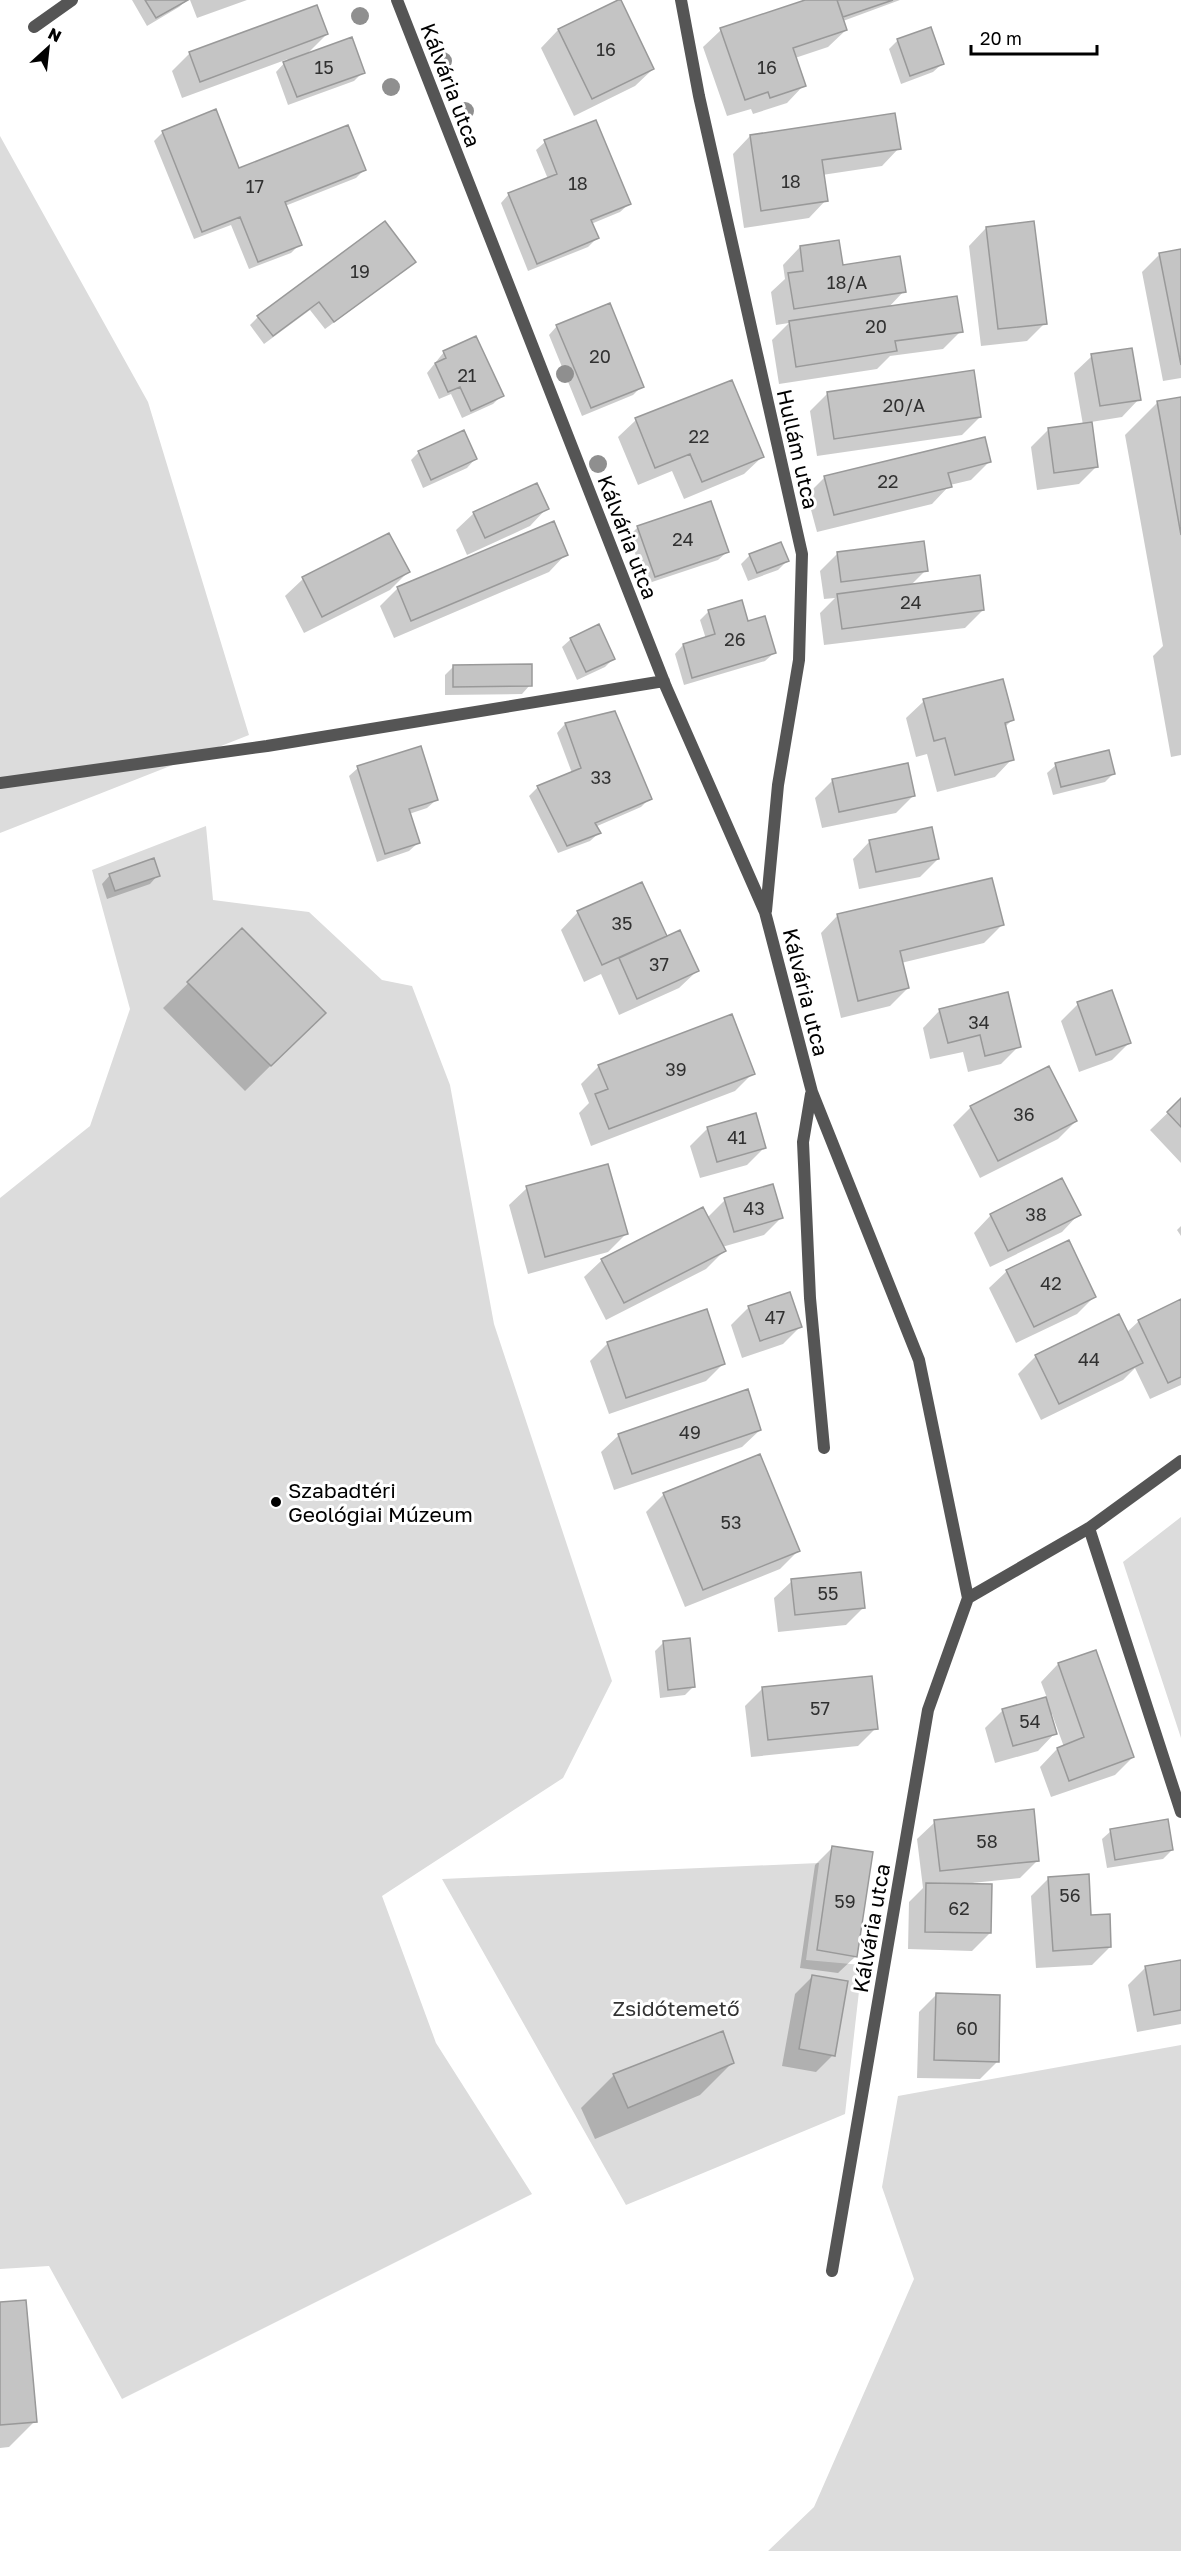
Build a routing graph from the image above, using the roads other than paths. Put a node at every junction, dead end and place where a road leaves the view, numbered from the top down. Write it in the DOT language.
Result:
graph roads {
  1 [pos="72,0"];
  2 [pos="397,0"];
  3 [pos="681,0"];
  4 [pos="34,27"];
  5 [pos="664,681"];
  6 [pos="0,783"];
  7 [pos="765,912"];
  8 [pos="812,1092"];
  9 [pos="824,1448"];
  10 [pos="1181,1461"];
  11 [pos="1089,1528"];
  12 [pos="968,1598"];
  13 [pos="1181,1812"];
  14 [pos="832,2271"];
  1 -- 4 [label="street"];
  2 -- 5 [label="street, Kálvária utca"];
  3 -- 7 [label="street, Hullám utca"];
  5 -- 6 [label="street"];
  5 -- 7 [label="street, Kálvária utca"];
  7 -- 8 [label="street, Kálvária utca"];
  8 -- 9 [label="street, Kálvária utca"];
  8 -- 12 [label="street, Kálvária utca"];
  10 -- 11 [label="street"];
  11 -- 12 [label="street"];
  11 -- 13 [label="street"];
  12 -- 14 [label="street, Kálvária utca"];
}
